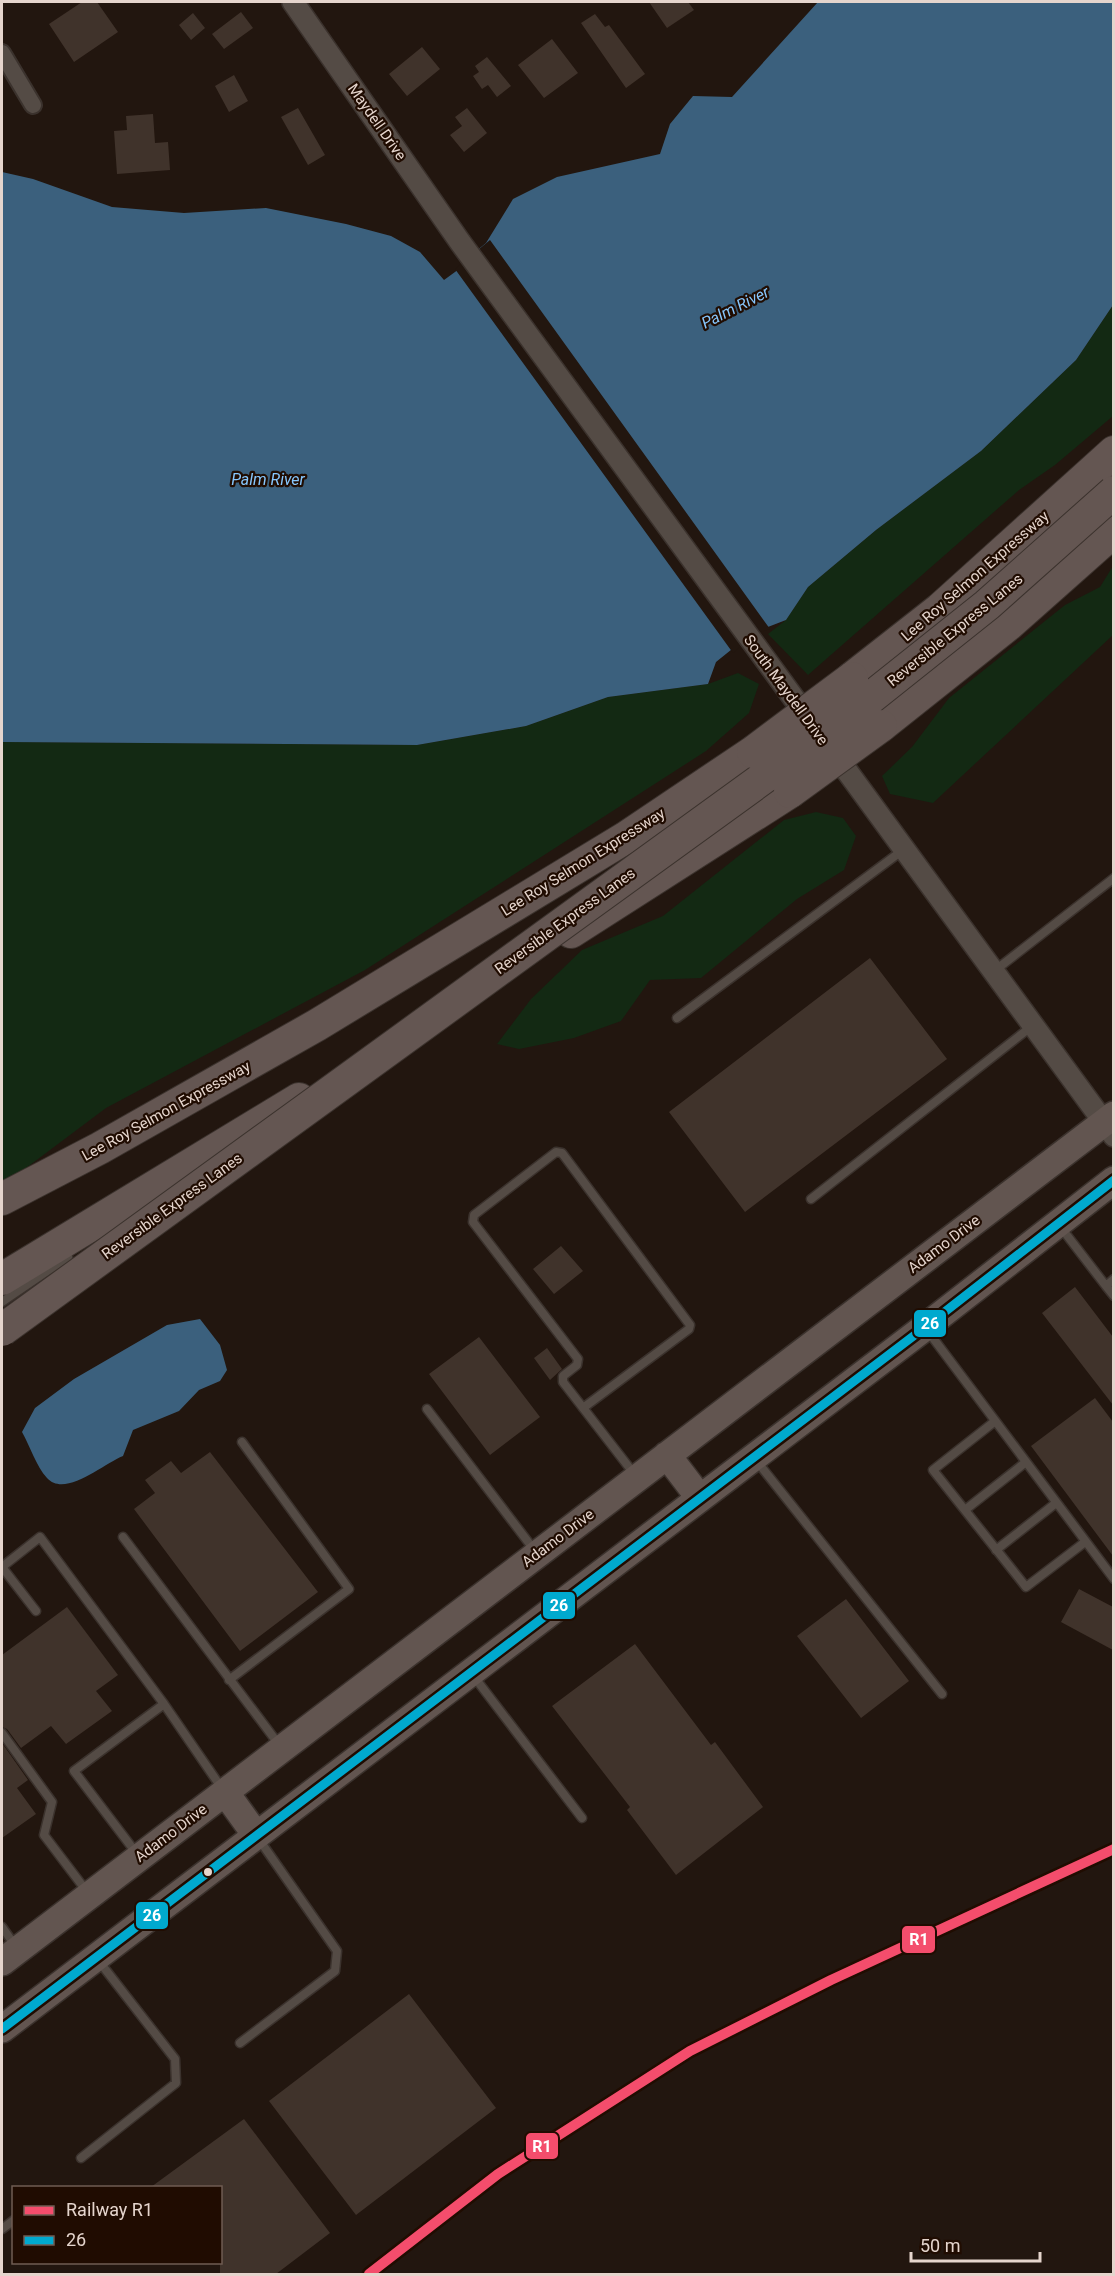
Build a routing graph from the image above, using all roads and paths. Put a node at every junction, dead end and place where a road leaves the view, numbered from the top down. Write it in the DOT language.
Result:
graph roads {
  1 [pos="293,2"];
  2 [pos="2,53"];
  3 [pos="33,105"];
  4 [pos="460,242"];
  5 [pos="1113,452"];
  6 [pos="1113,492"];
  7 [pos="1113,531"];
  8 [pos="903,850"];
  9 [pos="1113,878"];
  10 [pos="993,972"];
  11 [pos="677,1018"];
  12 [pos="1032,1026"];
  13 [pos="1110,1125"];
  14 [pos="184,1169"];
  15 [pos="1113,1180"];
  16 [pos="2,1199"];
  17 [pos="811,1199"];
  18 [pos="137,1210"];
  19 [pos="1058,1223"];
  20 [pos="74,1253"];
  21 [pos="2,1279"];
  22 [pos="1113,1279"];
  23 [pos="1106,1286"];
  24 [pos="1113,1296"];
  25 [pos="2,1302"];
  26 [pos="924,1328"];
  27 [pos="2,1330"];
  28 [pos="583,1408"];
  29 [pos="426,1409"];
  30 [pos="994,1422"];
  31 [pos="242,1442"];
  32 [pos="667,1455"];
  33 [pos="753,1457"];
  34 [pos="1026,1462"];
  35 [pos="637,1478"];
  36 [pos="699,1497"];
  37 [pos="1056,1503"];
  38 [pos="965,1510"];
  39 [pos="123,1537"];
  40 [pos="1085,1542"];
  41 [pos="996,1550"];
  42 [pos="537,1554"];
  43 [pos="1113,1579"];
  44 [pos="36,1611"];
  45 [pos="470,1672"];
  46 [pos="229,1680"];
  47 [pos="942,1694"];
  48 [pos="164,1704"];
  49 [pos="2,1734"];
  50 [pos="282,1749"];
  51 [pos="225,1792"];
  52 [pos="582,1818"];
  53 [pos="256,1835"];
  54 [pos="139,1857"];
  55 [pos="90,1895"];
  56 [pos="2,1927"];
  57 [pos="10,1956"];
  58 [pos="95,1958"];
  59 [pos="2,2029"];
  60 [pos="240,2043"];
  61 [pos="81,2158"];
  1 -- 4 [label="street, Maydell Drive"];
  2 -- 3 [label="street"];
  4 -- 8 [label="street, South Maydell Drive"];
  5 -- 16 [label="highway, Lee Roy Selmon Expressway, bridge"];
  6 -- 27 [label="highway, Reversible Express Lanes, bridge"];
  7 -- 14 [label="highway, bridge"];
  8 -- 10 [label="street, South Maydell Drive"];
  8 -- 11 [label="lane"];
  9 -- 10 [label="lane"];
  10 -- 12 [label="street, South Maydell Drive"];
  12 -- 13 [label="street, South Maydell Drive"];
  12 -- 17 [label="lane"];
  13 -- 32 [label="main road, Adamo Drive"];
  14 -- 18 [label="lane"];
  14 -- 21 [label="highway"];
  15 -- 19 [label="main road"];
  19 -- 23 [label="lane"];
  19 -- 26 [label="main road"];
  20 -- 25 [label="lane"];
  22 -- 23 [label="lane"];
  23 -- 24 [label="lane"];
  26 -- 30 [label="lane"];
  26 -- 33 [label="main road"];
  28 -- 28 [label="lane"];
  28 -- 35 [label="lane"];
  29 -- 42 [label="lane"];
  30 -- 34 [label="lane"];
  30 -- 38 [label="lane"];
  31 -- 46 [label="lane"];
  32 -- 35 [label="main road, Adamo Drive"];
  32 -- 36 [label="main road"];
  33 -- 36 [label="main road"];
  33 -- 47 [label="lane"];
  34 -- 37 [label="lane"];
  34 -- 38 [label="lane"];
  35 -- 42 [label="main road, Adamo Drive"];
  36 -- 45 [label="main road"];
  37 -- 40 [label="lane"];
  37 -- 41 [label="lane"];
  38 -- 41 [label="lane"];
  39 -- 46 [label="lane"];
  40 -- 41 [label="lane"];
  40 -- 43 [label="lane"];
  42 -- 50 [label="main road, Adamo Drive"];
  44 -- 48 [label="lane"];
  45 -- 52 [label="lane"];
  45 -- 53 [label="main road"];
  46 -- 50 [label="lane"];
  48 -- 51 [label="lane"];
  48 -- 54 [label="lane"];
  49 -- 55 [label="lane"];
  50 -- 51 [label="main road, Adamo Drive"];
  51 -- 53 [label="main road"];
  51 -- 54 [label="main road, Adamo Drive"];
  53 -- 58 [label="main road"];
  53 -- 60 [label="lane"];
  54 -- 55 [label="main road, Adamo Drive"];
  55 -- 57 [label="main road, Adamo Drive"];
  56 -- 57 [label="lane"];
  58 -- 59 [label="main road"];
  58 -- 61 [label="lane"];
}
